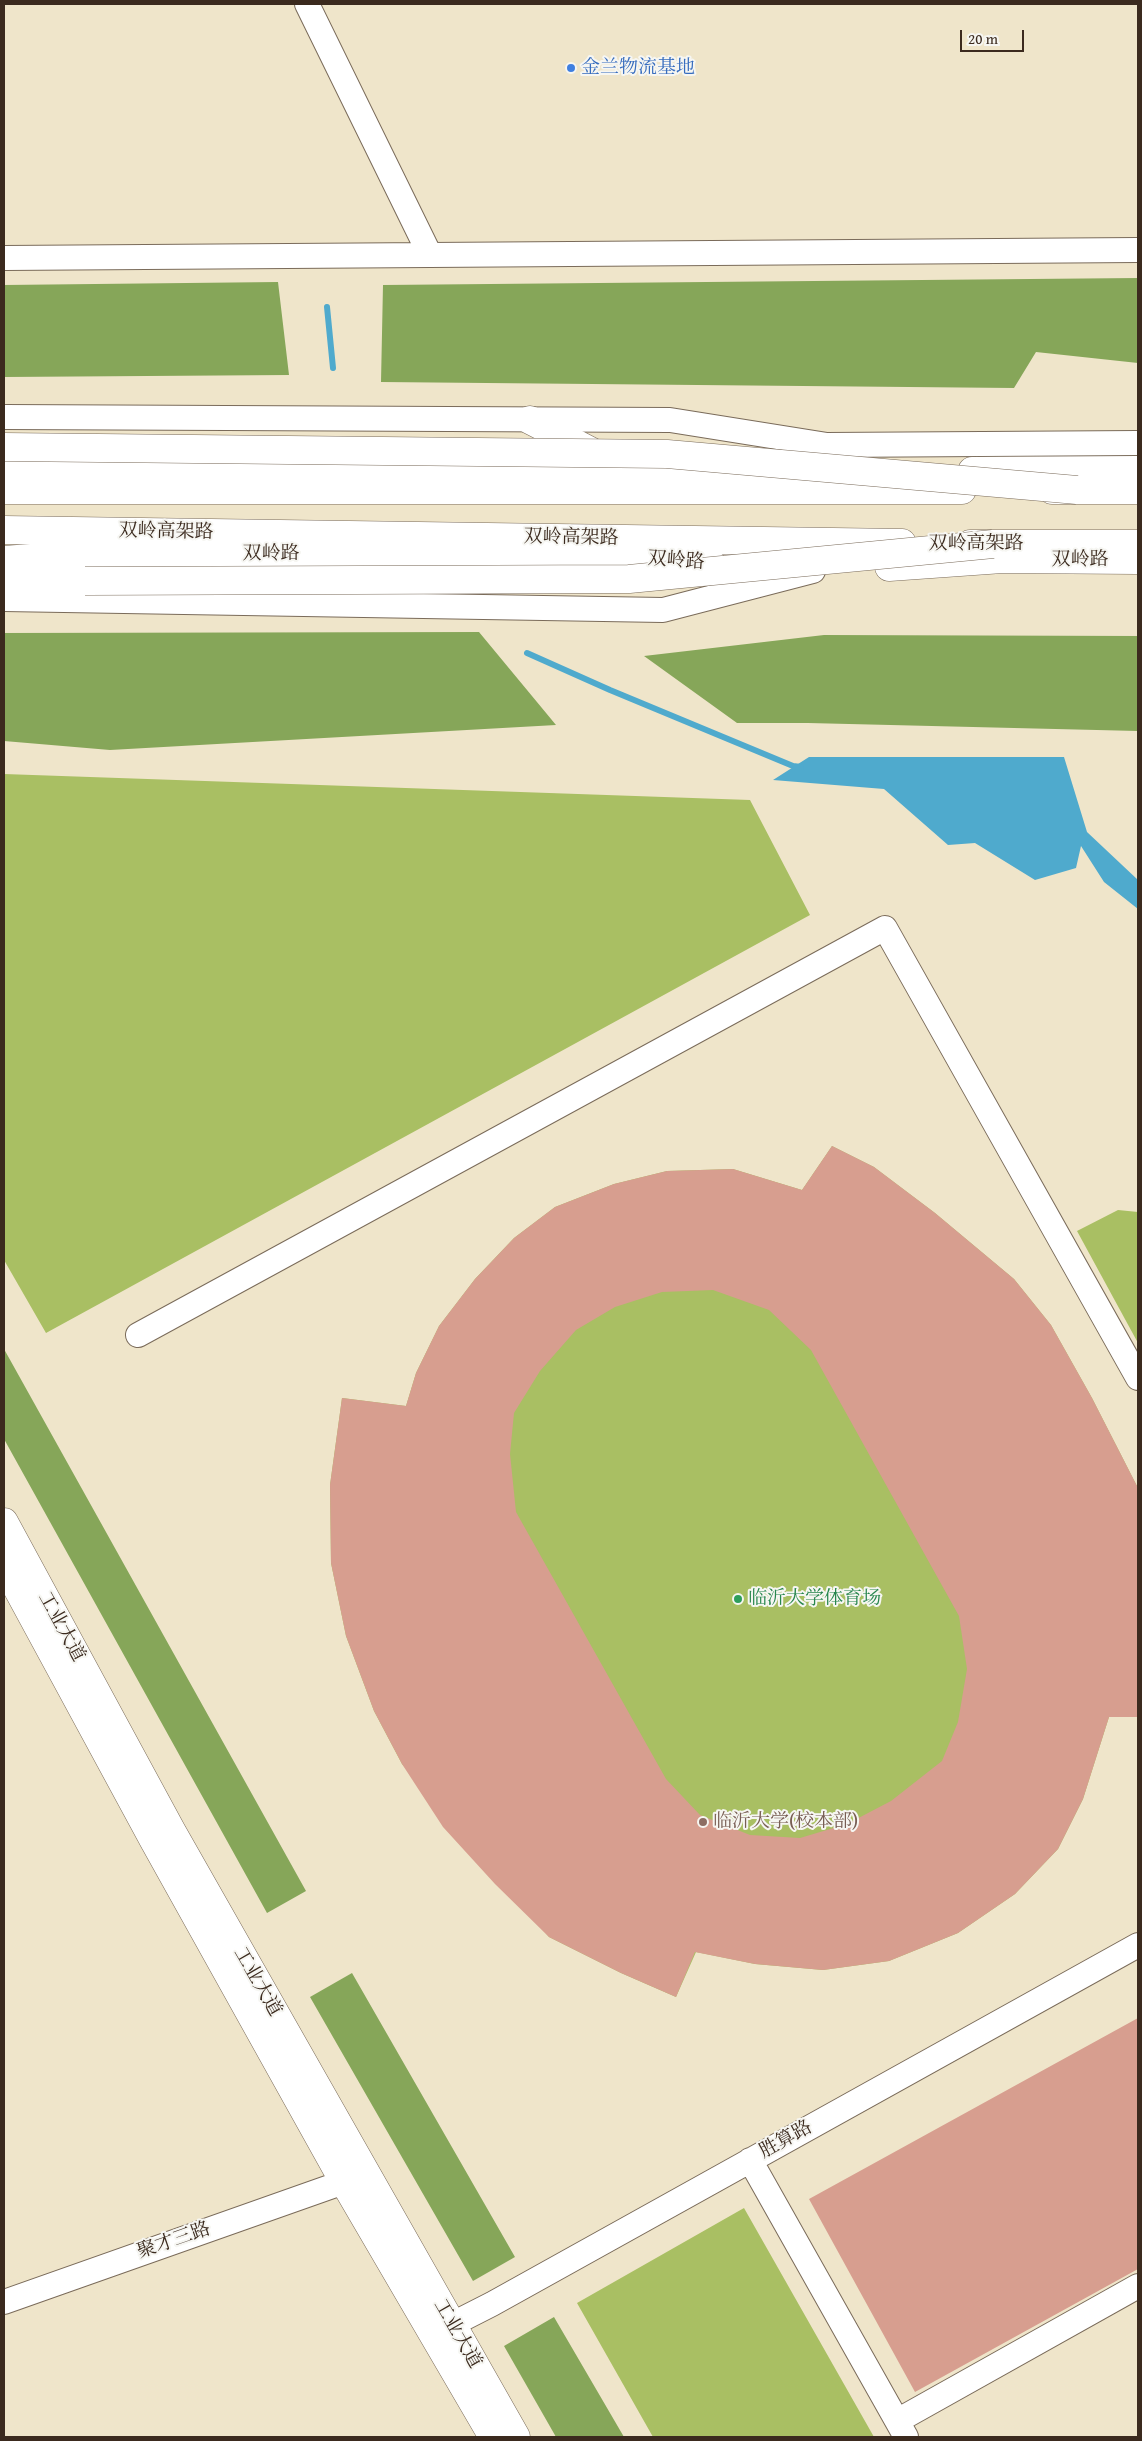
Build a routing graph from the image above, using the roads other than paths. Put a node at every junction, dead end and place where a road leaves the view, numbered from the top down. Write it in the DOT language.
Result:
graph roads {
  1 [pos="307,4"];
  2 [pos="1138,250"];
  3 [pos="430,255"];
  4 [pos="4,258"];
  5 [pos="4,417"];
  6 [pos="530,420"];
  7 [pos="1138,443"];
  8 [pos="4,447"];
  9 [pos="1138,470"];
  10 [pos="632,472"];
  11 [pos="4,473"];
  12 [pos="4,490"];
  13 [pos="1077,490"];
  14 [pos="1138,490"];
  15 [pos="4,530"];
  16 [pos="993,544"];
  17 [pos="1138,544"];
  18 [pos="4,560"];
  19 [pos="1138,560"];
  20 [pos="813,571"];
  21 [pos="4,580"];
  22 [pos="4,599"];
  23 [pos="138,1335"];
  24 [pos="1138,1378"];
  25 [pos="4,1522"];
  26 [pos="4,1564"];
  27 [pos="1138,1945"];
  28 [pos="750,2160"];
  29 [pos="344,2182"];
  30 [pos="1138,2286"];
  31 [pos="4,2302"];
  32 [pos="442,2329"];
  33 [pos="902,2429"];
  34 [pos="492,2437"];
  35 [pos="516,2437"];
  1 -- 3 [label="street"];
  2 -- 3 [label="street"];
  3 -- 4 [label="street"];
  5 -- 6 [label="street"];
  6 -- 7 [label="street"];
  6 -- 10 [label="main road"];
  8 -- 13 [label="main road, bridge"];
  9 -- 10 [label="main road"];
  10 -- 11 [label="main road"];
  12 -- 13 [label="main road, bridge"];
  13 -- 14 [label="main road"];
  15 -- 16 [label="main road, 双岭高架路, bridge"];
  16 -- 17 [label="main road, 双岭高架路"];
  16 -- 21 [label="main road, bridge"];
  18 -- 20 [label="main road, 双岭路"];
  19 -- 20 [label="main road, 双岭路"];
  20 -- 22 [label="street"];
  23 -- 24 [label="street"];
  25 -- 32 [label="main road, 工业大道"];
  26 -- 29 [label="main road, 工业大道"];
  27 -- 28 [label="street, 胜算路"];
  28 -- 32 [label="street, 胜算路"];
  28 -- 33 [label="street"];
  29 -- 31 [label="street, 聚才三路"];
  29 -- 32 [label="main road, 工业大道"];
  30 -- 33 [label="street"];
  32 -- 34 [label="main road, 工业大道"];
  32 -- 35 [label="main road, 工业大道"];
}
